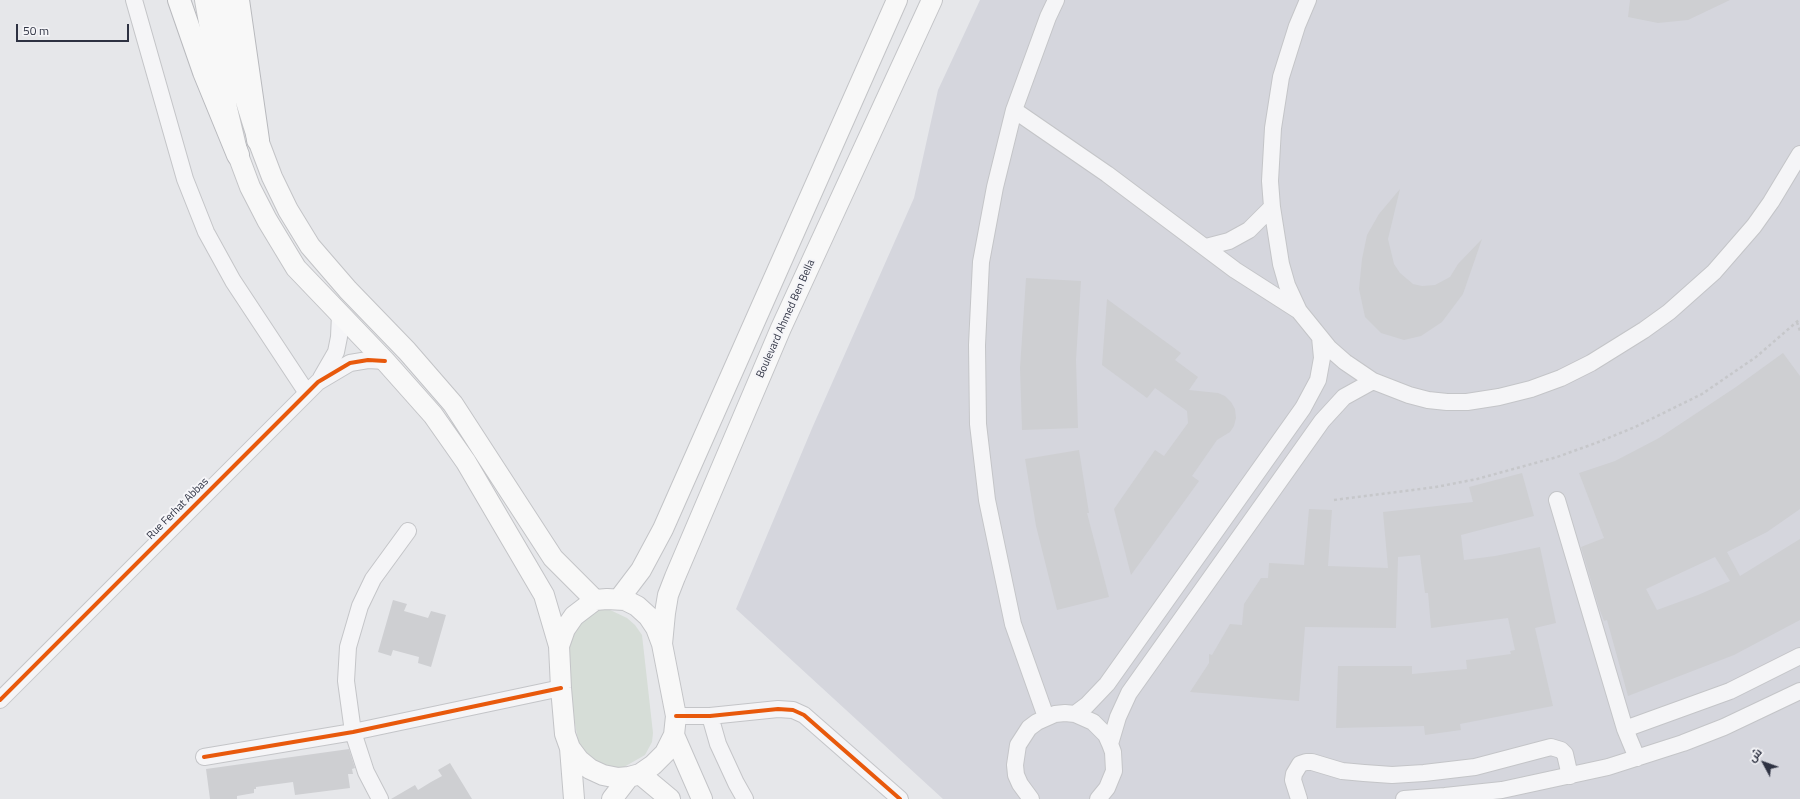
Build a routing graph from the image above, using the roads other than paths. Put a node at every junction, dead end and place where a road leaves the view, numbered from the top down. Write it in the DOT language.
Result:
graph roads {
  1 [pos="134,0"];
  2 [pos="179,0"];
  3 [pos="205,0"];
  4 [pos="223,0"];
  5 [pos="238,0"];
  6 [pos="897,0"];
  7 [pos="932,0"];
  8 [pos="1056,0"];
  9 [pos="1308,0"];
  10 [pos="1014,110"];
  11 [pos="258,140"];
  12 [pos="1800,154"];
  13 [pos="238,155"];
  14 [pos="1272,207"];
  15 [pos="1206,247"];
  16 [pos="1299,311"];
  17 [pos="340,314"];
  18 [pos="1320,337"];
  19 [pos="385,361"];
  20 [pos="1373,381"];
  21 [pos="312,387"];
  22 [pos="1557,500"];
  23 [pos="408,531"];
  24 [pos="619,599"];
  25 [pos="595,600"];
  26 [pos="662,644"];
  27 [pos="559,646"];
  28 [pos="1800,656"];
  29 [pos="561,688"];
  30 [pos="1800,691"];
  31 [pos="0,700"];
  32 [pos="1075,714"];
  33 [pos="710,716"];
  34 [pos="1046,717"];
  35 [pos="675,725"];
  36 [pos="1625,729"];
  37 [pos="353,732"];
  38 [pos="1110,744"];
  39 [pos="570,748"];
  40 [pos="204,757"];
  41 [pos="1637,758"];
  42 [pos="635,775"];
  43 [pos="1570,776"];
  44 [pos="380,799"];
  45 [pos="574,799"];
  46 [pos="612,799"];
  47 [pos="670,799"];
  48 [pos="702,799"];
  49 [pos="745,799"];
  50 [pos="900,799"];
  51 [pos="1031,799"];
  52 [pos="1098,799"];
  53 [pos="1299,799"];
  54 [pos="1404,799"];
  1 -- 21 [label="street"];
  2 -- 13 [label="highway"];
  3 -- 13 [label="main road"];
  4 -- 11 [label="main road"];
  5 -- 11 [label="highway"];
  6 -- 24 [label="main road"];
  7 -- 26 [label="main road, Boulevard Ahmed Ben Bella"];
  8 -- 10 [label="street"];
  9 -- 14 [label="street"];
  10 -- 15 [label="street"];
  10 -- 34 [label="street"];
  11 -- 25 [label="main road"];
  12 -- 20 [label="street"];
  13 -- 17 [label="main road"];
  14 -- 15 [label="street"];
  14 -- 16 [label="street"];
  15 -- 16 [label="street"];
  16 -- 18 [label="street"];
  17 -- 19 [label="main road"];
  17 -- 21 [label="street, Rue Ferhat Abbas"];
  18 -- 20 [label="street"];
  18 -- 32 [label="street"];
  19 -- 21 [label="street, Rue Ferhat Abbas"];
  19 -- 27 [label="main road"];
  20 -- 38 [label="street"];
  21 -- 31 [label="street, Rue Ferhat Abbas"];
  22 -- 36 [label="street"];
  23 -- 37 [label="street"];
  24 -- 25 [label="main road"];
  24 -- 26 [label="main road"];
  25 -- 27 [label="main road"];
  26 -- 35 [label="main road"];
  27 -- 29 [label="main road"];
  28 -- 36 [label="street"];
  29 -- 37 [label="street"];
  29 -- 39 [label="main road"];
  30 -- 41 [label="street"];
  32 -- 34 [label="street"];
  32 -- 38 [label="street"];
  33 -- 35 [label="street"];
  33 -- 49 [label="street"];
  33 -- 50 [label="street"];
  34 -- 51 [label="street"];
  35 -- 42 [label="main road"];
  35 -- 48 [label="main road"];
  36 -- 41 [label="street"];
  37 -- 40 [label="street"];
  37 -- 44 [label="street"];
  38 -- 52 [label="street"];
  39 -- 42 [label="main road"];
  39 -- 45 [label="main road"];
  41 -- 43 [label="street"];
  42 -- 46 [label="main road"];
  42 -- 47 [label="main road"];
  43 -- 53 [label="street"];
  43 -- 54 [label="street"];
}
